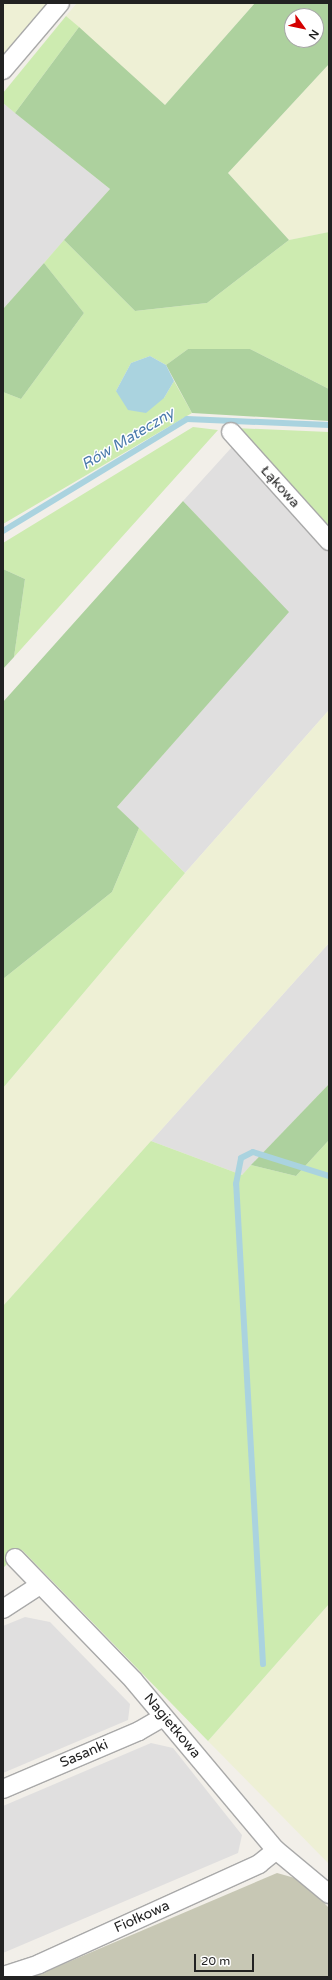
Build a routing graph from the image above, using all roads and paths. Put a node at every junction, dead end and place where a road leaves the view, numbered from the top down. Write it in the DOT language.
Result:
graph roads {
  1 [pos="60,3"];
  2 [pos="3,70"];
  3 [pos="231,432"];
  4 [pos="329,541"];
  5 [pos="15,1558"];
  6 [pos="40,1585"];
  7 [pos="3,1609"];
  8 [pos="163,1717"];
  9 [pos="3,1788"];
  10 [pos="276,1850"];
  11 [pos="329,1894"];
  12 [pos="3,1976"];
  1 -- 2 [label="street"];
  3 -- 4 [label="street, Łąkowa"];
  5 -- 6 [label="street, Nagietkowa"];
  6 -- 7 [label="street"];
  6 -- 8 [label="street, Nagietkowa"];
  8 -- 9 [label="street, Sasanki"];
  8 -- 10 [label="street, Nagietkowa"];
  10 -- 11 [label="street, Nagietkowa"];
  10 -- 12 [label="street, Fiołkowa"];
}
